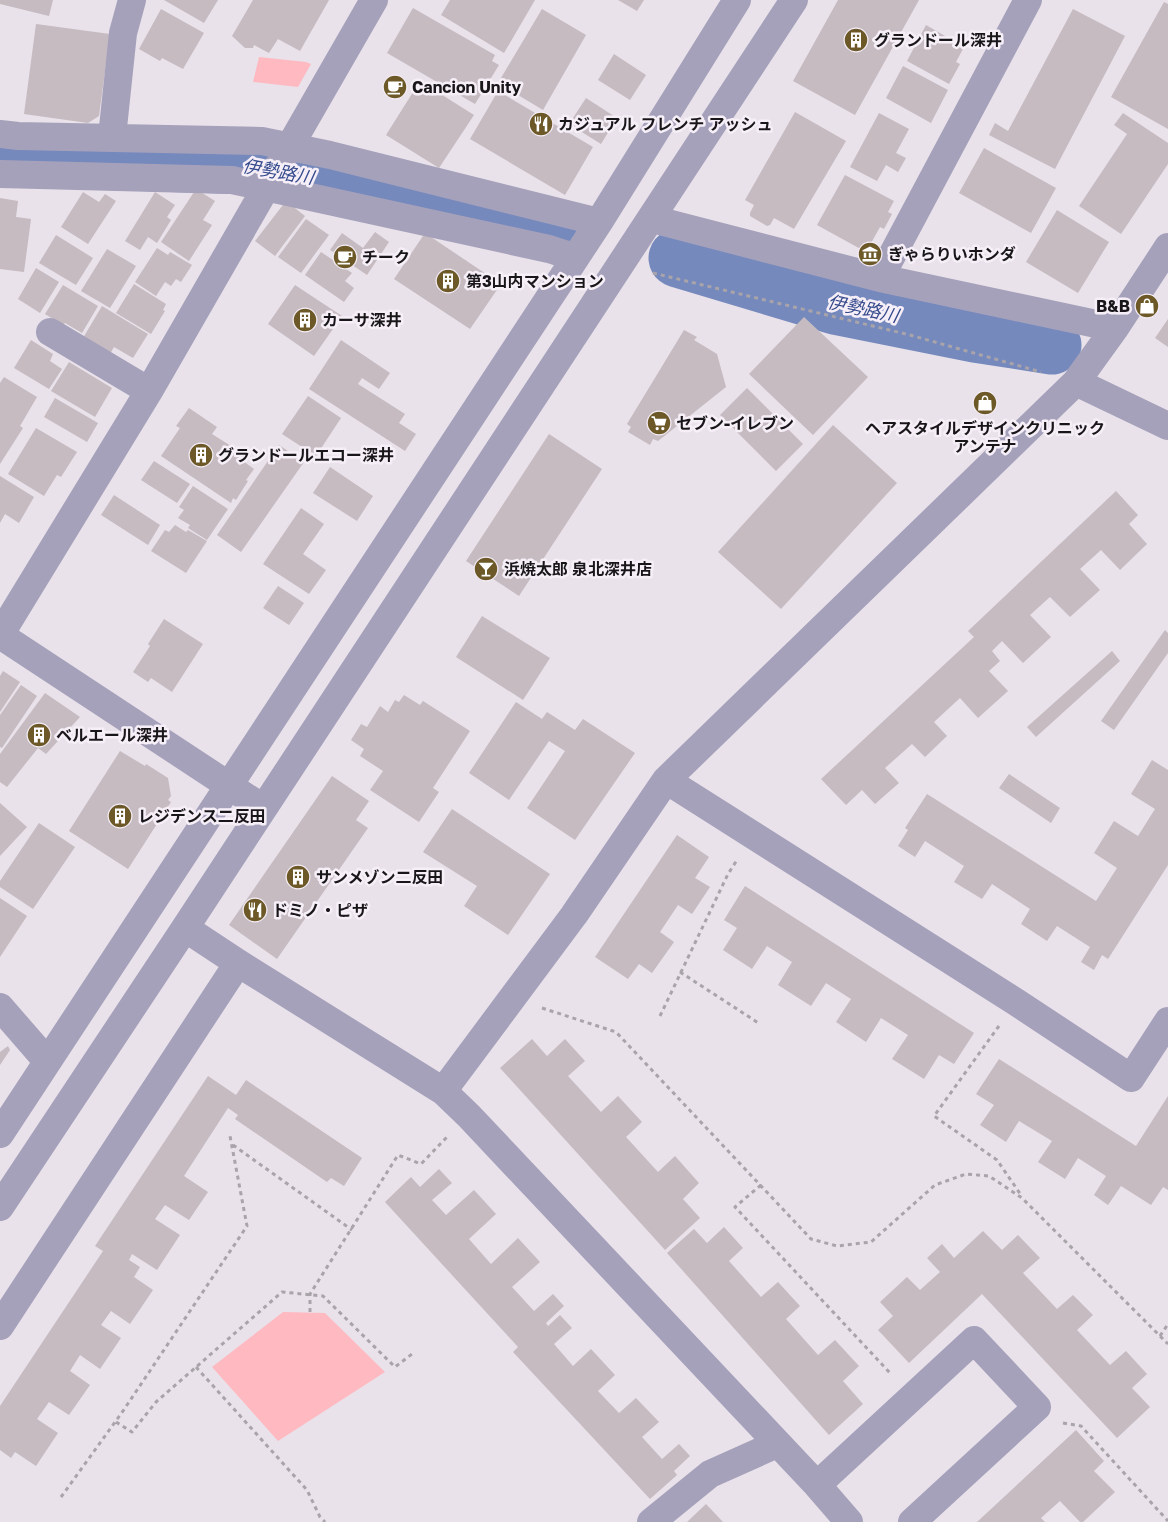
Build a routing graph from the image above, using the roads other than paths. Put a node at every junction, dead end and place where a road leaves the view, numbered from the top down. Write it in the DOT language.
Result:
graph roads {
  1 [pos="132,0"];
  2 [pos="374,0"];
  3 [pos="737,0"];
  4 [pos="794,0"];
  5 [pos="1028,0"];
  6 [pos="0,134"];
  7 [pos="112,137"];
  8 [pos="287,150"];
  9 [pos="0,174"];
  10 [pos="268,183"];
  11 [pos="652,219"];
  12 [pos="599,222"];
  13 [pos="1168,246"];
  14 [pos="574,258"];
  15 [pos="880,278"];
  16 [pos="1115,328"];
  17 [pos="50,332"];
  18 [pos="1076,382"];
  19 [pos="149,391"];
  20 [pos="1168,426"];
  21 [pos="0,635"];
  22 [pos="666,780"];
  23 [pos="230,786"];
  24 [pos="264,808"];
  25 [pos="185,928"];
  26 [pos="238,963"];
  27 [pos="0,1007"];
  28 [pos="1168,1021"];
  29 [pos="47,1061"];
  30 [pos="443,1091"];
  31 [pos="0,1134"];
  32 [pos="0,1207"];
  33 [pos="0,1326"];
  34 [pos="777,1444"];
  35 [pos="817,1486"];
  36 [pos="651,1522"];
  37 [pos="849,1522"];
  38 [pos="912,1522"];
  1 -- 7 [label="street"];
  2 -- 8 [label="street"];
  3 -- 12 [label="street"];
  4 -- 11 [label="street"];
  5 -- 15 [label="street"];
  6 -- 7 [label="street"];
  7 -- 8 [label="street"];
  8 -- 10 [label="street"];
  8 -- 12 [label="street"];
  9 -- 10 [label="street"];
  10 -- 14 [label="street"];
  10 -- 19 [label="street"];
  11 -- 15 [label="street"];
  11 -- 24 [label="street"];
  12 -- 14 [label="street"];
  13 -- 16 [label="street"];
  14 -- 23 [label="street"];
  15 -- 16 [label="street"];
  16 -- 18 [label="street"];
  17 -- 19 [label="street"];
  18 -- 20 [label="street"];
  18 -- 22 [label="street"];
  19 -- 21 [label="street"];
  21 -- 23 [label="street"];
  22 -- 28 [label="street"];
  22 -- 30 [label="street"];
  23 -- 24 [label="street"];
  23 -- 29 [label="street"];
  24 -- 25 [label="street"];
  25 -- 26 [label="street"];
  25 -- 32 [label="street"];
  26 -- 30 [label="street"];
  26 -- 33 [label="street"];
  27 -- 29 [label="street"];
  29 -- 31 [label="street"];
  30 -- 34 [label="street"];
  34 -- 35 [label="street"];
  34 -- 36 [label="street"];
  35 -- 37 [label="street"];
  35 -- 38 [label="street"];
}
